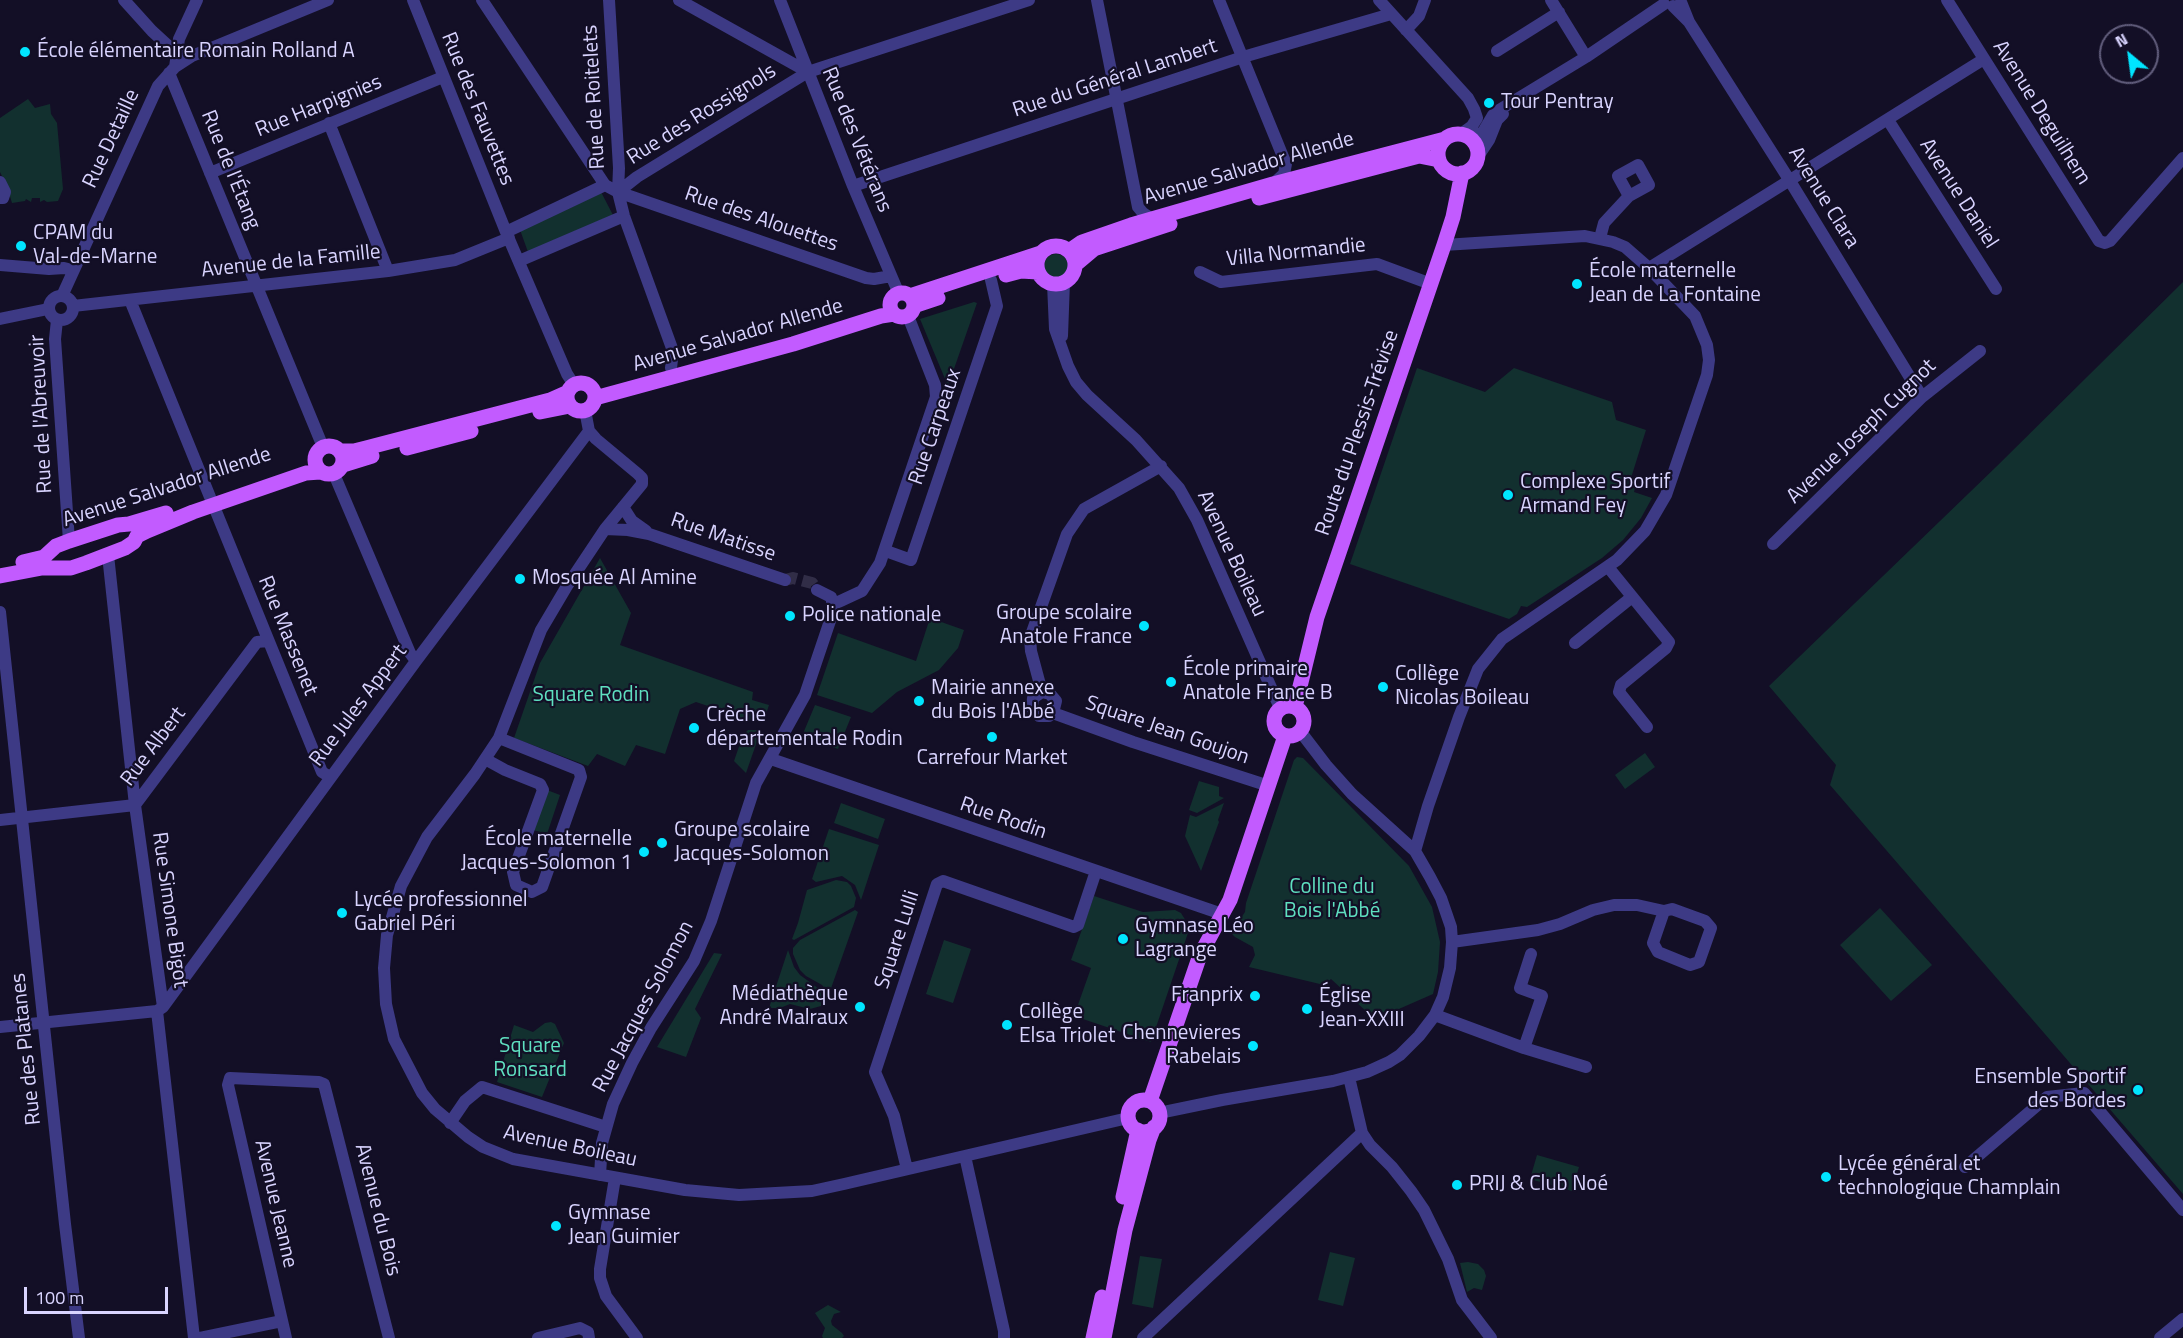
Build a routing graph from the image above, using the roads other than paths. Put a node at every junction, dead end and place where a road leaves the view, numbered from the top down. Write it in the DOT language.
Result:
graph roads {
  1 [pos="124,0"];
  2 [pos="197,0"];
  3 [pos="328,0"];
  4 [pos="413,0"];
  5 [pos="482,0"];
  6 [pos="609,0"];
  7 [pos="679,0"];
  8 [pos="780,0"];
  9 [pos="1029,0"];
  10 [pos="1097,0"];
  11 [pos="1219,0"];
  12 [pos="1379,0"];
  13 [pos="1425,0"];
  14 [pos="1551,0"];
  15 [pos="1947,0"];
  16 [pos="315,2"];
  17 [pos="1669,2"];
  18 [pos="1559,12"];
  19 [pos="1391,14"];
  20 [pos="1406,30"];
  21 [pos="1497,51"];
  22 [pos="1243,57"];
  23 [pos="1586,57"];
  24 [pos="1984,59"];
  25 [pos="174,64"];
  26 [pos="808,72"];
  27 [pos="443,77"];
  28 [pos="1116,99"];
  29 [pos="1509,106"];
  30 [pos="1888,120"];
  31 [pos="329,123"];
  32 [pos="1466,137"];
  33 [pos="1445,139"];
  34 [pos="1477,158"];
  35 [pos="2183,158"];
  36 [pos="1439,160"];
  37 [pos="210,173"];
  38 [pos="1462,173"];
  39 [pos="1790,181"];
  40 [pos="0,182"];
  41 [pos="1273,184"];
  42 [pos="604,185"];
  43 [pos="853,186"];
  44 [pos="618,192"];
  45 [pos="1629,196"];
  46 [pos="0,198"];
  47 [pos="624,216"];
  48 [pos="1152,219"];
  49 [pos="508,235"];
  50 [pos="1600,238"];
  51 [pos="1444,245"];
  52 [pos="1041,253"];
  53 [pos="1072,258"];
  54 [pos="519,261"];
  55 [pos="0,265"];
  56 [pos="1649,268"];
  57 [pos="72,270"];
  58 [pos="388,271"];
  59 [pos="1038,272"];
  60 [pos="1200,272"];
  61 [pos="891,276"];
  62 [pos="991,280"];
  63 [pos="1059,283"];
  64 [pos="256,284"];
  65 [pos="1431,284"];
  66 [pos="1996,289"];
  67 [pos="62,296"];
  68 [pos="130,300"];
  69 [pos="903,305"];
  70 [pos="73,306"];
  71 [pos="48,309"];
  72 [pos="0,319"];
  73 [pos="57,320"];
  74 [pos="1980,351"];
  75 [pos="671,368"];
  76 [pos="571,394"];
  77 [pos="1922,397"];
  78 [pos="591,399"];
  79 [pos="589,431"];
  80 [pos="323,447"];
  81 [pos="330,464"];
  82 [pos="1161,466"];
  83 [pos="212,500"];
  84 [pos="623,507"];
  85 [pos="605,529"];
  86 [pos="133,530"];
  87 [pos="649,534"];
  88 [pos="69,541"];
  89 [pos="1773,544"];
  90 [pos="886,551"];
  91 [pos="108,555"];
  92 [pos="51,561"];
  93 [pos="0,567"];
  94 [pos="1608,567"];
  95 [pos="0,576"];
  96 [pos="784,580"];
  97 [pos="817,590"];
  98 [pos="1632,597"];
  99 [pos="834,604"];
  100 [pos="0,612"];
  101 [pos="267,641"];
  102 [pos="1575,643"];
  103 [pos="416,661"];
  104 [pos="1042,693"];
  105 [pos="1288,708"];
  106 [pos="1053,713"];
  107 [pos="1647,727"];
  108 [pos="1300,731"];
  109 [pos="1285,736"];
  110 [pos="499,738"];
  111 [pos="485,759"];
  112 [pos="771,759"];
  113 [pos="330,777"];
  114 [pos="1269,786"];
  115 [pos="135,805"];
  116 [pos="22,817"];
  117 [pos="0,820"];
  118 [pos="1415,851"];
  119 [pos="1096,871"];
  120 [pos="1664,911"];
  121 [pos="1222,914"];
  122 [pos="1452,942"];
  123 [pos="1531,954"];
  124 [pos="160,1009"];
  125 [pos="1435,1015"];
  126 [pos="44,1022"];
  127 [pos="0,1027"];
  128 [pos="1524,1048"];
  129 [pos="1586,1067"];
  130 [pos="1350,1077"];
  131 [pos="328,1091"];
  132 [pos="1155,1114"];
  133 [pos="1128,1118"];
  134 [pos="450,1122"];
  135 [pos="606,1127"];
  136 [pos="1138,1130"];
  137 [pos="1362,1133"];
  138 [pos="965,1156"];
  139 [pos="1965,1167"];
  140 [pos="907,1169"];
  141 [pos="600,1175"];
  142 [pos="615,1178"];
  143 [pos="2183,1210"];
  144 [pos="2183,1319"];
  145 [pos="282,1321"];
  146 [pos="79,1338"];
  147 [pos="195,1338"];
  148 [pos="200,1338"];
  149 [pos="286,1338"];
  150 [pos="389,1338"];
  151 [pos="538,1338"];
  152 [pos="589,1338"];
  153 [pos="637,1338"];
  154 [pos="1004,1338"];
  155 [pos="1093,1338"];
  156 [pos="1104,1338"];
  157 [pos="1143,1338"];
  158 [pos="1491,1338"];
  159 [pos="2160,1338"];
  1 -- 25 [label="street"];
  2 -- 25 [label="street, Rue Detaille"];
  3 -- 16 [label="street"];
  4 -- 27 [label="street, Rue des Fauvettes"];
  5 -- 42 [label="street"];
  6 -- 44 [label="street, Rue de Roitelets"];
  7 -- 26 [label="street"];
  8 -- 26 [label="street, Rue des Vétérans"];
  9 -- 26 [label="street, Rue des Rossignols"];
  10 -- 28 [label="street"];
  11 -- 22 [label="street"];
  12 -- 19 [label="street"];
  13 -- 20 [label="street"];
  14 -- 18 [label="street"];
  15 -- 24 [label="street, Avenue Deguilhem"];
  16 -- 25 [label="street"];
  17 -- 23 [label="street"];
  17 -- 39 [label="street, Avenue Clara"];
  18 -- 21 [label="street"];
  18 -- 23 [label="street"];
  19 -- 20 [label="street"];
  19 -- 22 [label="street, Rue du Général Lambert"];
  20 -- 32 [label="street"];
  22 -- 28 [label="street, Rue du Général Lambert"];
  22 -- 41 [label="street"];
  23 -- 29 [label="street"];
  24 -- 30 [label="street"];
  24 -- 35 [label="street, Avenue Deguilhem"];
  25 -- 37 [label="street, Rue de l'Étang"];
  25 -- 57 [label="street, Rue Detaille"];
  26 -- 43 [label="street, Rue des Vétérans"];
  26 -- 44 [label="street, Rue des Rossignols"];
  27 -- 31 [label="street, Rue Harpignies"];
  27 -- 49 [label="street, Rue des Fauvettes"];
  28 -- 43 [label="street, Rue du Général Lambert"];
  28 -- 48 [label="street"];
  29 -- 32 [label="street"];
  29 -- 34 [label="street"];
  30 -- 39 [label="street"];
  30 -- 66 [label="street, Avenue Daniel"];
  31 -- 37 [label="street, Rue Harpignies"];
  31 -- 58 [label="street"];
  32 -- 33 [label="main road"];
  32 -- 34 [label="main road"];
  33 -- 36 [label="main road"];
  33 -- 41 [label="main road, Avenue Salvador Allende"];
  34 -- 38 [label="main road"];
  36 -- 38 [label="main road"];
  36 -- 53 [label="main road"];
  37 -- 64 [label="street, Rue de l'Étang"];
  38 -- 51 [label="main road, Route du Plessis-Trévise"];
  39 -- 56 [label="street"];
  39 -- 77 [label="street, Avenue Clara"];
  40 -- 46 [label="street"];
  41 -- 48 [label="main road, Avenue Salvador Allende"];
  42 -- 44 [label="street, Rue des Alouettes"];
  42 -- 49 [label="street, Avenue de la Famille"];
  43 -- 61 [label="street, Rue des Vétérans"];
  44 -- 47 [label="street, Rue de Roitelets"];
  44 -- 61 [label="street, Rue des Alouettes"];
  45 -- 50 [label="street"];
  47 -- 54 [label="street"];
  47 -- 75 [label="street, Rue de Roitelets"];
  48 -- 53 [label="main road, Avenue Salvador Allende"];
  49 -- 54 [label="street, Rue des Fauvettes"];
  49 -- 58 [label="street, Avenue de la Famille"];
  50 -- 51 [label="street"];
  50 -- 56 [label="street"];
  51 -- 65 [label="main road, Route du Plessis-Trévise"];
  52 -- 53 [label="main road"];
  52 -- 59 [label="main road"];
  52 -- 69 [label="main road, Avenue Salvador Allende"];
  53 -- 63 [label="main road"];
  54 -- 76 [label="street"];
  55 -- 57 [label="street"];
  56 -- 94 [label="street"];
  57 -- 67 [label="street, Rue Detaille"];
  58 -- 64 [label="street, Avenue de la Famille"];
  59 -- 62 [label="main road, Avenue Salvador Allende"];
  59 -- 63 [label="main road"];
  60 -- 65 [label="street, Villa Normandie"];
  61 -- 69 [label="street, Rue des Vétérans"];
  62 -- 69 [label="main road, Avenue Salvador Allende"];
  62 -- 90 [label="street, Rue Carpeaux"];
  63 -- 82 [label="street, Avenue Boileau"];
  64 -- 68 [label="street, Avenue de la Famille"];
  64 -- 80 [label="street, Rue de l'Étang"];
  65 -- 105 [label="main road, Route du Plessis-Trévise"];
  67 -- 70 [label="street"];
  67 -- 71 [label="street"];
  68 -- 70 [label="street, Avenue de la Famille"];
  68 -- 83 [label="street, Rue Massenet"];
  69 -- 75 [label="main road, Avenue Salvador Allende"];
  69 -- 78 [label="main road, Avenue Salvador Allende"];
  69 -- 90 [label="street, Rue Carpeaux"];
  70 -- 73 [label="street"];
  71 -- 72 [label="street"];
  71 -- 73 [label="street"];
  73 -- 88 [label="street, Rue de l'Abreuvoir"];
  74 -- 77 [label="street, Avenue Joseph Cugnot"];
  75 -- 78 [label="main road, Avenue Salvador Allende"];
  76 -- 78 [label="main road"];
  76 -- 78 [label="main road"];
  76 -- 81 [label="main road, Avenue Salvador Allende"];
  77 -- 89 [label="street, Avenue Joseph Cugnot"];
  78 -- 79 [label="street"];
  79 -- 84 [label="street, Avenue Boileau"];
  79 -- 103 [label="street, Rue Jules Appert"];
  80 -- 81 [label="main road, Avenue Salvador Allende"];
  81 -- 83 [label="main road, Avenue Salvador Allende"];
  81 -- 103 [label="street"];
  82 -- 104 [label="street, Square Jean Goujon"];
  82 -- 105 [label="street, Avenue Boileau"];
  83 -- 86 [label="main road, Avenue Salvador Allende"];
  83 -- 101 [label="street, Rue Massenet"];
  84 -- 85 [label="street, Avenue Boileau"];
  84 -- 87 [label="street"];
  85 -- 87 [label="street"];
  85 -- 110 [label="street, Avenue Boileau"];
  86 -- 88 [label="main road, Avenue Salvador Allende"];
  86 -- 91 [label="main road, Avenue Salvador Allende"];
  87 -- 96 [label="street, Rue Matisse"];
  88 -- 92 [label="main road, Avenue Salvador Allende"];
  90 -- 99 [label="street, Rue Carpeaux"];
  91 -- 92 [label="main road, Avenue Salvador Allende"];
  91 -- 115 [label="street, Rue Simone Bigot"];
  92 -- 93 [label="main road, Avenue Salvador Allende"];
  92 -- 95 [label="main road, Avenue Salvador Allende"];
  94 -- 98 [label="street"];
  94 -- 118 [label="street"];
  97 -- 99 [label="street"];
  98 -- 102 [label="street"];
  98 -- 107 [label="street"];
  99 -- 112 [label="street, Rue Jacques Solomon"];
  100 -- 116 [label="street, Rue des Platanes"];
  101 -- 113 [label="street, Rue Massenet"];
  101 -- 115 [label="street, Rue Albert"];
  103 -- 113 [label="street, Rue Jules Appert"];
  104 -- 106 [label="street, Square Jean Goujon"];
  104 -- 106 [label="street, Square Jean Goujon"];
  105 -- 108 [label="main road"];
  105 -- 109 [label="main road"];
  106 -- 114 [label="street, Square Jean Goujon"];
  108 -- 109 [label="main road"];
  108 -- 118 [label="street"];
  109 -- 114 [label="main road"];
  110 -- 111 [label="street, Avenue Boileau"];
  110 -- 111 [label="street"];
  111 -- 134 [label="street, Avenue Boileau"];
  112 -- 119 [label="street, Rue Rodin"];
  112 -- 135 [label="street, Rue Jacques Solomon"];
  113 -- 124 [label="street, Rue Jules Appert"];
  114 -- 121 [label="main road"];
  115 -- 116 [label="street, Rue Albert"];
  115 -- 124 [label="street, Rue Simone Bigot"];
  116 -- 117 [label="street, Rue Albert"];
  116 -- 126 [label="street, Rue des Platanes"];
  118 -- 122 [label="street"];
  119 -- 121 [label="street, Rue Rodin"];
  119 -- 140 [label="street, Square Lulli"];
  120 -- 120 [label="street"];
  120 -- 122 [label="street"];
  121 -- 132 [label="main road"];
  122 -- 125 [label="street"];
  123 -- 128 [label="street"];
  124 -- 126 [label="street"];
  124 -- 147 [label="street, Rue Simone Bigot"];
  125 -- 128 [label="street"];
  125 -- 130 [label="street"];
  126 -- 127 [label="street"];
  126 -- 146 [label="street, Rue des Platanes"];
  128 -- 129 [label="street"];
  130 -- 132 [label="street"];
  130 -- 137 [label="street"];
  131 -- 145 [label="street, Avenue Jeanne"];
  131 -- 150 [label="street, Avenue du Bois"];
  132 -- 133 [label="main road"];
  132 -- 136 [label="main road"];
  132 -- 156 [label="main road"];
  133 -- 136 [label="main road"];
  133 -- 138 [label="street, Avenue Boileau"];
  134 -- 135 [label="street"];
  134 -- 141 [label="street, Avenue Boileau"];
  135 -- 141 [label="street, Rue Jacques Solomon"];
  136 -- 155 [label="main road"];
  137 -- 157 [label="street"];
  137 -- 158 [label="street"];
  138 -- 140 [label="street, Avenue Boileau"];
  138 -- 154 [label="street"];
  139 -- 143 [label="street"];
  140 -- 142 [label="street, Avenue Boileau"];
  141 -- 142 [label="street, Avenue Boileau"];
  142 -- 153 [label="street"];
  144 -- 159 [label="street"];
  145 -- 148 [label="street"];
  145 -- 149 [label="street, Avenue Jeanne"];
  151 -- 152 [label="street"];
}
